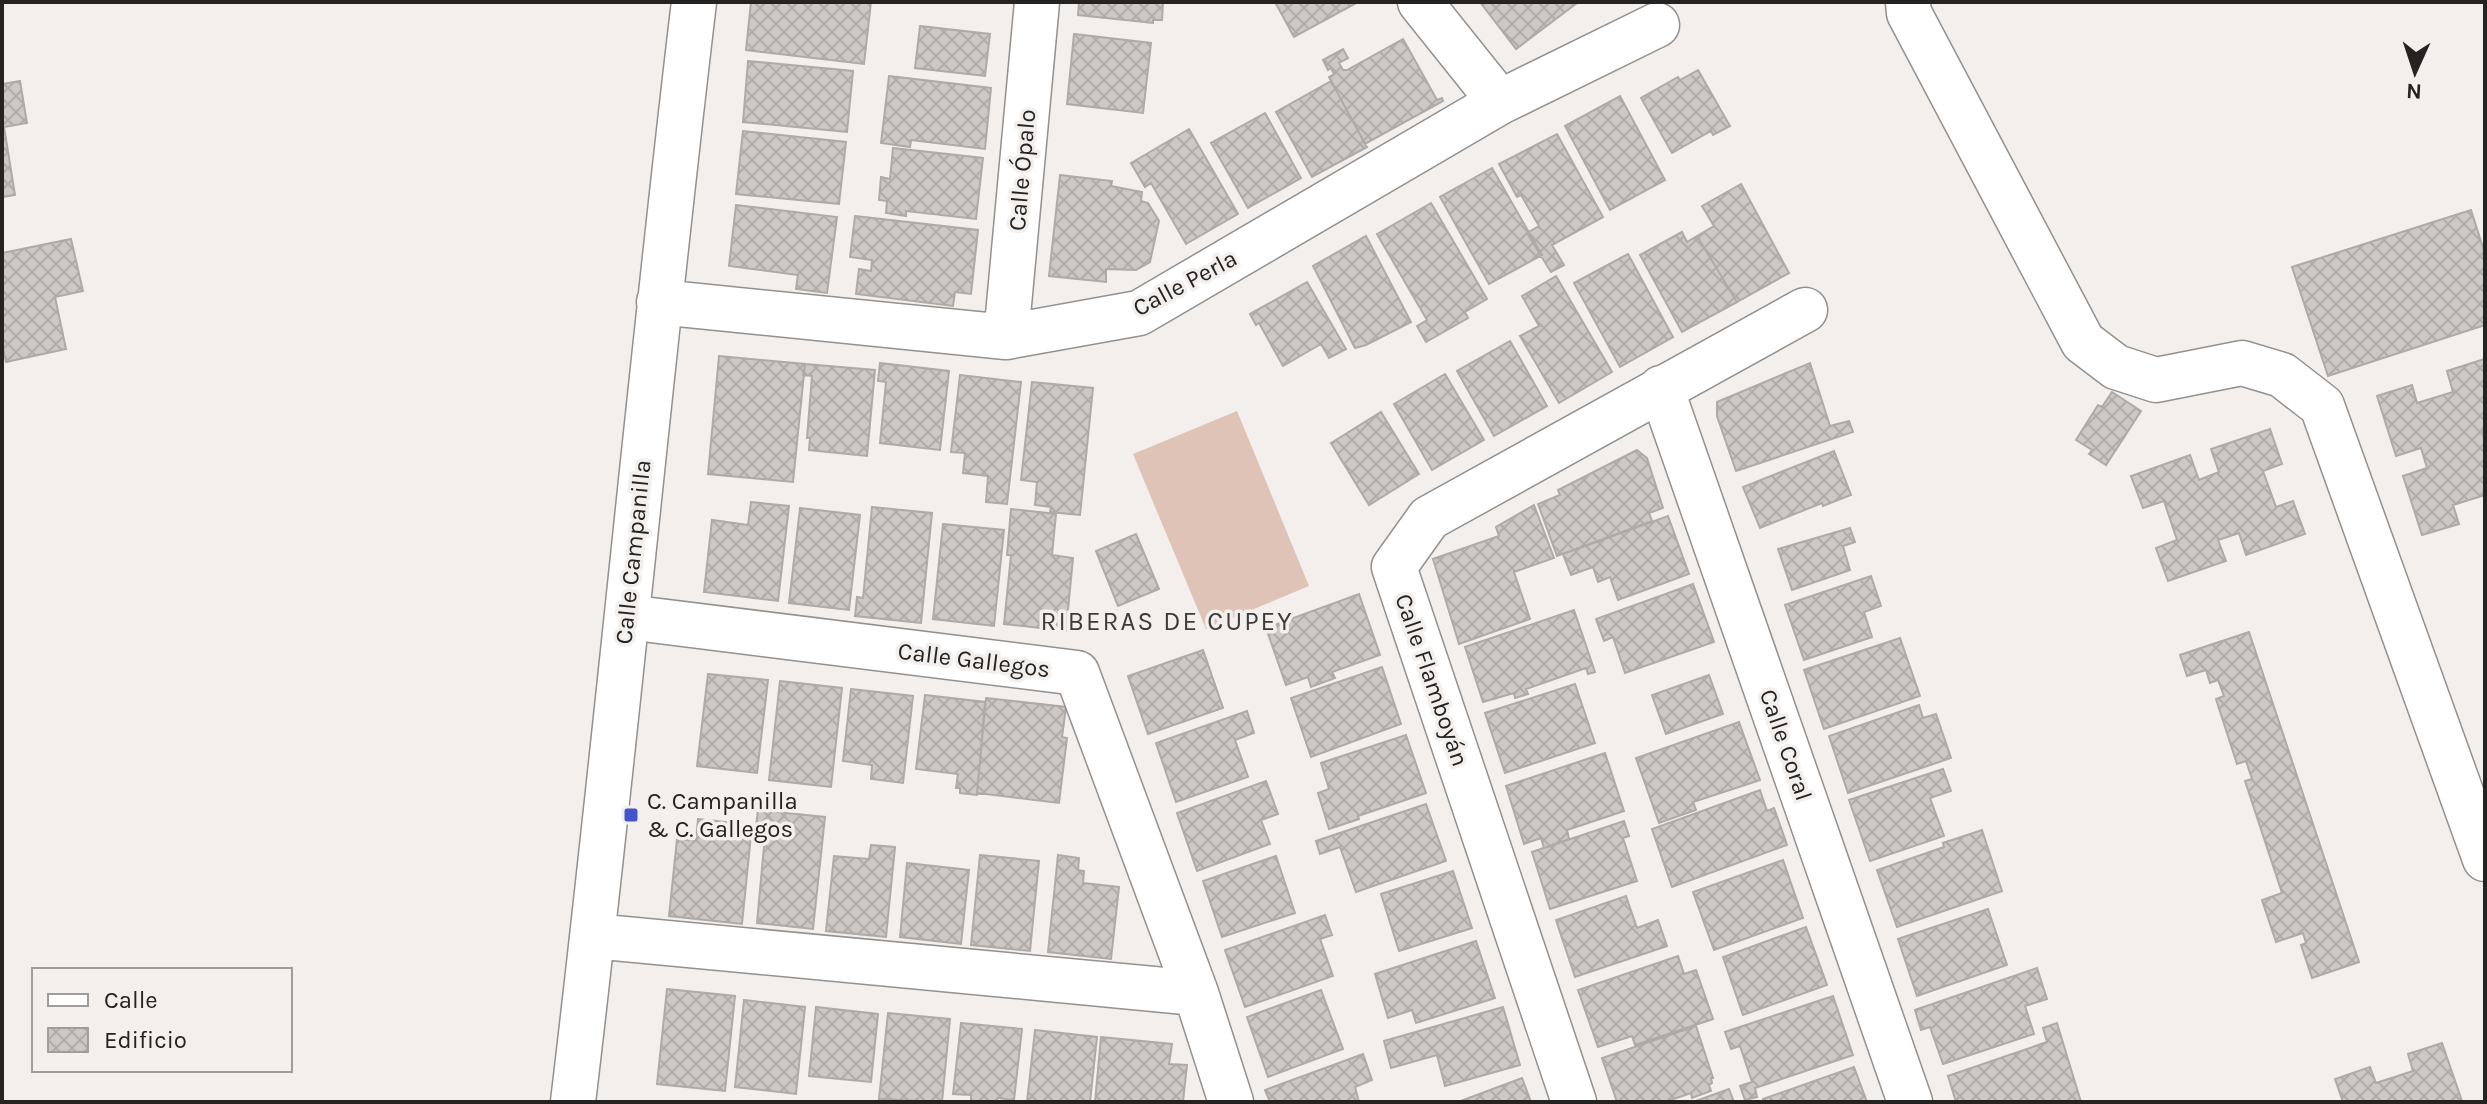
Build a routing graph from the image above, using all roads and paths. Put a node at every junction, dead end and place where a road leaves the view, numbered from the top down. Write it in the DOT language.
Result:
graph roads {
  1 [pos="694,2"];
  2 [pos="1037,2"];
  3 [pos="1420,2"];
  4 [pos="1908,2"];
  5 [pos="1657,25"];
  6 [pos="1500,102"];
  7 [pos="659,302"];
  8 [pos="1805,310"];
  9 [pos="1006,337"];
  10 [pos="1661,388"];
  11 [pos="627,617"];
  12 [pos="2485,859"];
  13 [pos="593,936"];
  14 [pos="1196,993"];
  15 [pos="573,1102"];
  16 [pos="1231,1102"];
  17 [pos="1574,1102"];
  18 [pos="1910,1102"];
  1 -- 7 [label="street, Calle Campanilla"];
  2 -- 9 [label="street, Calle Ópalo"];
  3 -- 6 [label="street"];
  4 -- 12 [label="street"];
  5 -- 6 [label="street, Calle Perla"];
  6 -- 9 [label="street, Calle Perla"];
  7 -- 9 [label="street, Calle Perla"];
  7 -- 11 [label="street, Calle Campanilla"];
  8 -- 10 [label="street"];
  10 -- 17 [label="street, Calle Flamboyán"];
  10 -- 18 [label="street, Calle Coral"];
  11 -- 13 [label="street, Calle Campanilla"];
  11 -- 14 [label="street, Calle Gallegos"];
  13 -- 14 [label="street"];
  13 -- 15 [label="street, Calle Campanilla"];
  14 -- 16 [label="street, Calle Gallegos"];
}
